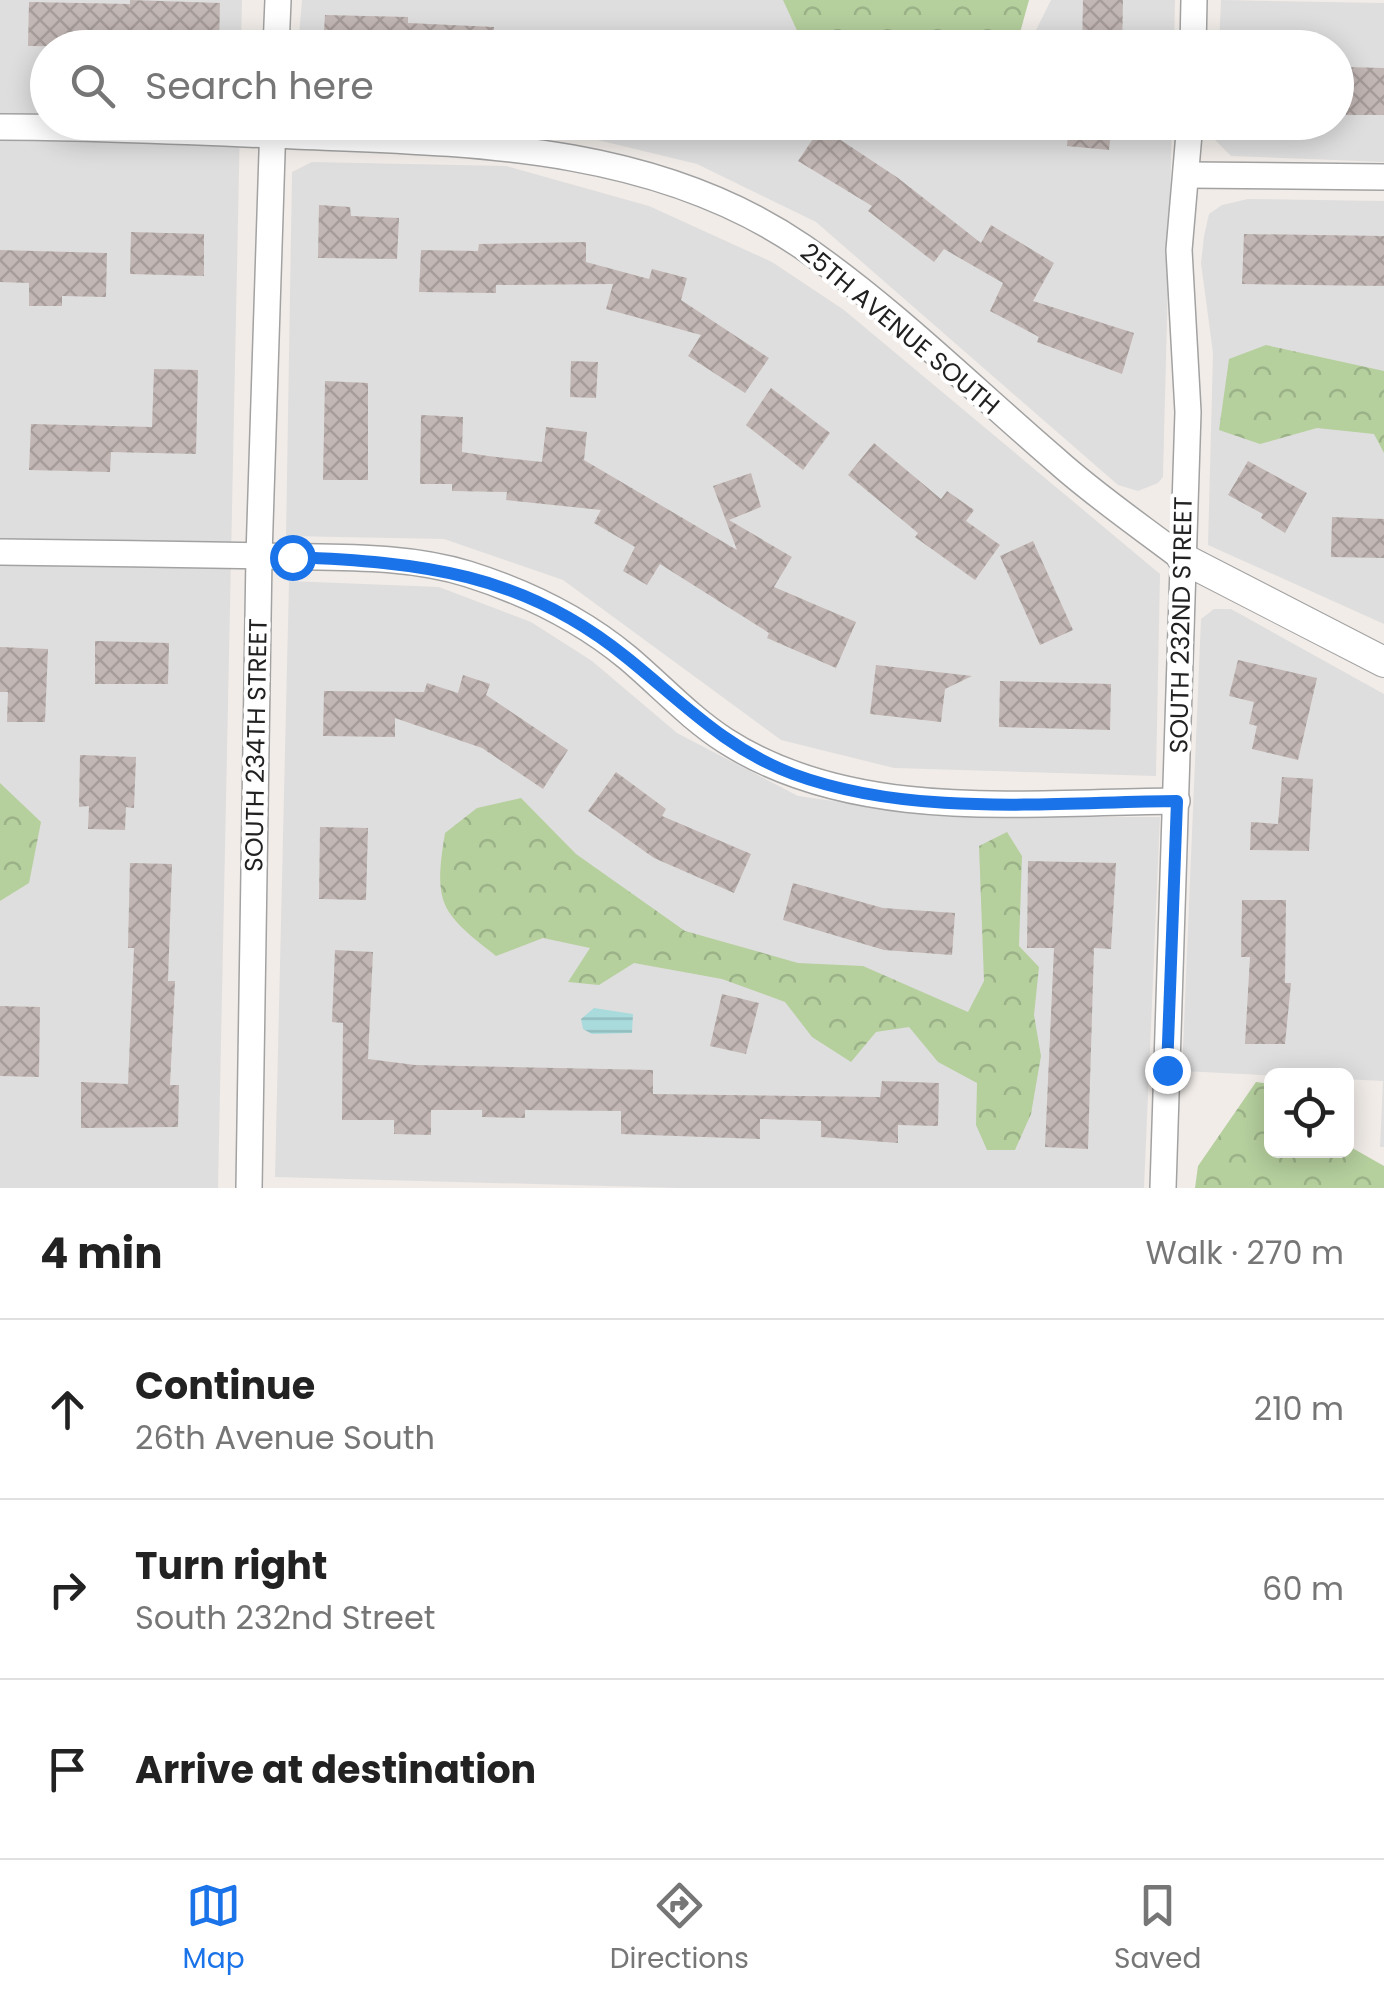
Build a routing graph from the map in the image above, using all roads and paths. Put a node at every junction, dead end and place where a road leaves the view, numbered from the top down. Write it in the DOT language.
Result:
graph roads {
  1 [pos="278,0"];
  2 [pos="1194,0"];
  3 [pos="277,30"];
  4 [pos="1193,30"];
  5 [pos="0,127"];
  6 [pos="30,127"];
  7 [pos="273,140"];
  8 [pos="419,140"];
  9 [pos="1189,140"];
  10 [pos="1188,174"];
  11 [pos="1384,177"];
  12 [pos="0,552"];
  13 [pos="259,556"];
  14 [pos="1182,558"];
  15 [pos="1384,662"];
  16 [pos="1177,801"];
  17 [pos="249,1188"];
  18 [pos="1163,1188"];
  1 -- 3 [label="street"];
  2 -- 4 [label="street"];
  5 -- 6 [label="street, 25TH AVENUE SOUTH"];
  7 -- 13 [label="street, SOUTH 234TH STREET"];
  8 -- 14 [label="street, 25TH AVENUE SOUTH"];
  9 -- 10 [label="street, SOUTH 232ND STREET"];
  10 -- 11 [label="street"];
  10 -- 14 [label="street, SOUTH 232ND STREET"];
  12 -- 13 [label="street"];
  13 -- 16 [label="street"];
  13 -- 17 [label="street, SOUTH 234TH STREET"];
  14 -- 15 [label="street, 25TH AVENUE SOUTH"];
  14 -- 16 [label="street, SOUTH 232ND STREET"];
  16 -- 18 [label="street, SOUTH 232ND STREET"];
}
